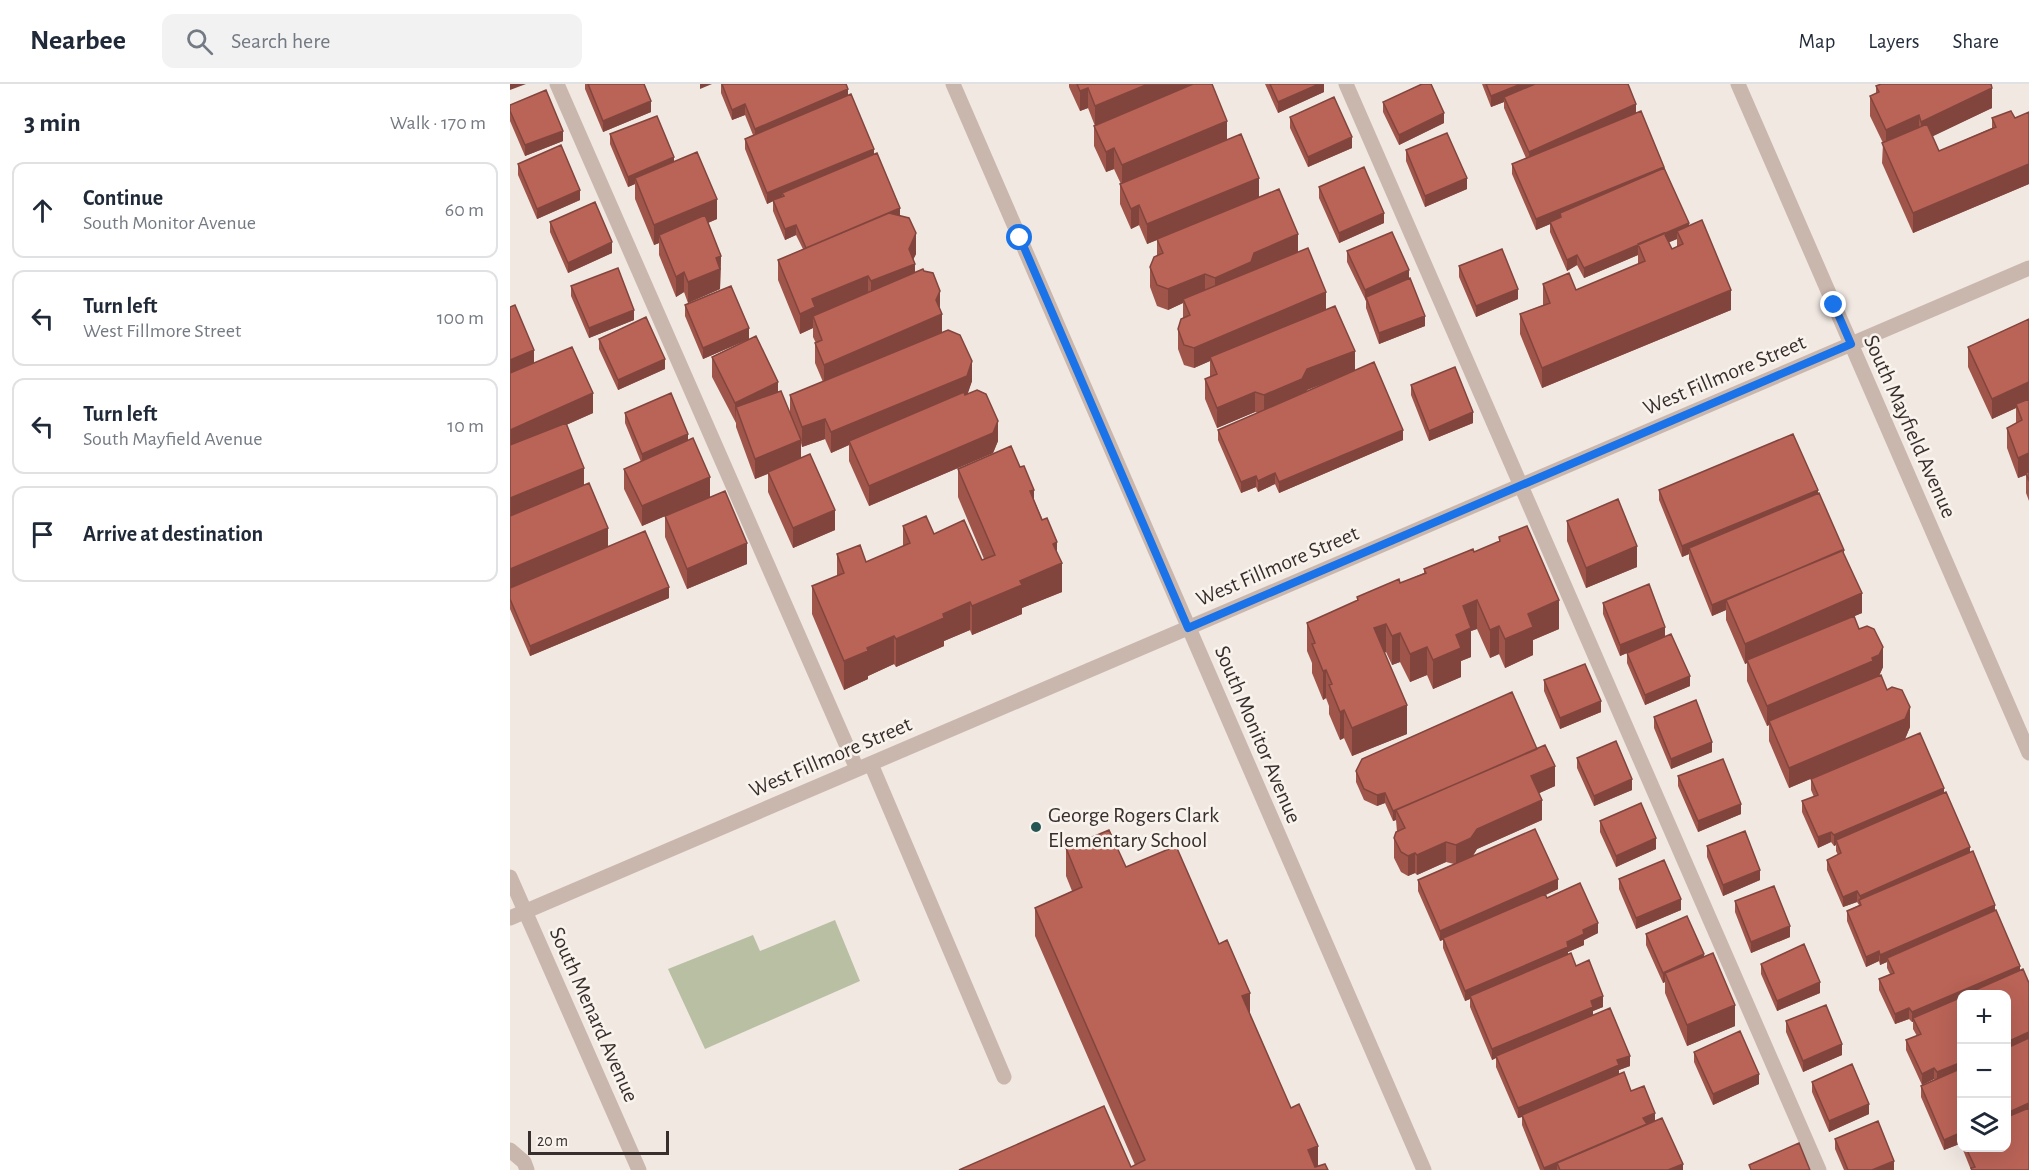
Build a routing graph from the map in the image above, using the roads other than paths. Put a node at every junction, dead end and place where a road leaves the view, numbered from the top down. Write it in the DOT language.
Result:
graph roads {
  1 [pos="557,84"];
  2 [pos="953,84"];
  3 [pos="1346,84"];
  4 [pos="1738,84"];
  5 [pos="2029,268"];
  6 [pos="1851,344"];
  7 [pos="1521,486"];
  8 [pos="1188,628"];
  9 [pos="2029,753"];
  10 [pos="864,766"];
  11 [pos="510,876"];
  12 [pos="526,911"];
  13 [pos="510,918"];
  14 [pos="1004,1077"];
  15 [pos="510,1150"];
  16 [pos="527,1170"];
  17 [pos="639,1170"];
  18 [pos="1424,1170"];
  19 [pos="1819,1170"];
  1 -- 10 [label="street"];
  2 -- 8 [label="street, South Monitor Avenue"];
  3 -- 7 [label="street"];
  4 -- 6 [label="street, South Mayfield Avenue"];
  5 -- 6 [label="street, West Fillmore Street"];
  6 -- 7 [label="street, West Fillmore Street"];
  6 -- 9 [label="street, South Mayfield Avenue"];
  7 -- 8 [label="street, West Fillmore Street"];
  7 -- 19 [label="street"];
  8 -- 10 [label="street, West Fillmore Street"];
  8 -- 18 [label="street, South Monitor Avenue"];
  10 -- 12 [label="street, West Fillmore Street"];
  10 -- 14 [label="street"];
  11 -- 12 [label="street, South Menard Avenue"];
  12 -- 13 [label="street, West Fillmore Street"];
  12 -- 17 [label="street, South Menard Avenue"];
  15 -- 16 [label="street"];
}
